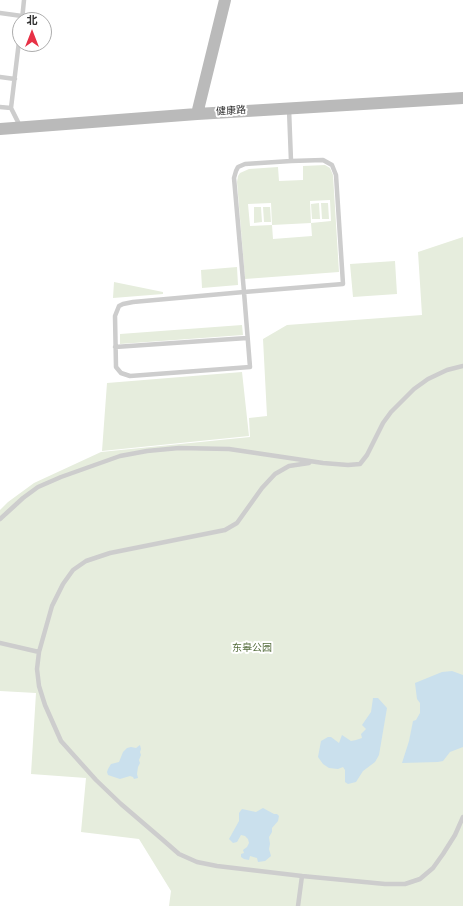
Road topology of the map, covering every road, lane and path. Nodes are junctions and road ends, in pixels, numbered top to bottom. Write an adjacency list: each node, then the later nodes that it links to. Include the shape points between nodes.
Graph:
1 (24, 0): 3 (lane)
2 (225, 0): 13 (main road)
3 (23, 12)
4 (0, 14): 5 (lane)
5 (12, 16)
6 (18, 52): 8 (lane)
7 (0, 77): 8 (lane)
8 (15, 79): 11 (lane)
9 (463, 98): 12 (main road, 健康路)
10 (0, 108): 11 (lane)
11 (11, 108): 14 (lane)
12 (288, 108): 13 (main road, 健康路); 16 (lane)
13 (197, 114): 14 (main road, 健康路)
14 (21, 127): 15 (main road, 健康路)
15 (0, 129)
16 (291, 161): 17 (lane, via 245,164 236,171 234,178); 17 (lane, via 323,160 335,170 343,284)
17 (244, 292): 18 (lane); 19 (lane, via 123,304 116,312)
18 (248, 338): 19 (lane); 19 (lane, via 250,367 130,376 121,373 116,367)
19 (115, 347)
20 (463, 366): 21 (lane, via 434,376 414,389 391,412 360,464)
21 (315, 462): 22 (lane, via 229,449 178,448 147,451 120,456 38,487); 24 (lane, via 289,466 275,474 237,522 225,530 110,553 86,561 73,570 63,584 52,606)
22 (0, 519)
23 (0, 643): 24 (lane)
24 (39, 652): 26 (lane, via 36,669 39,686 44,705 61,741 96,780 163,840 188,859 202,864)
25 (463, 817): 26 (lane, via 455,835 436,864 413,883 385,884)
26 (302, 876): 27 (lane)
27 (298, 906)

